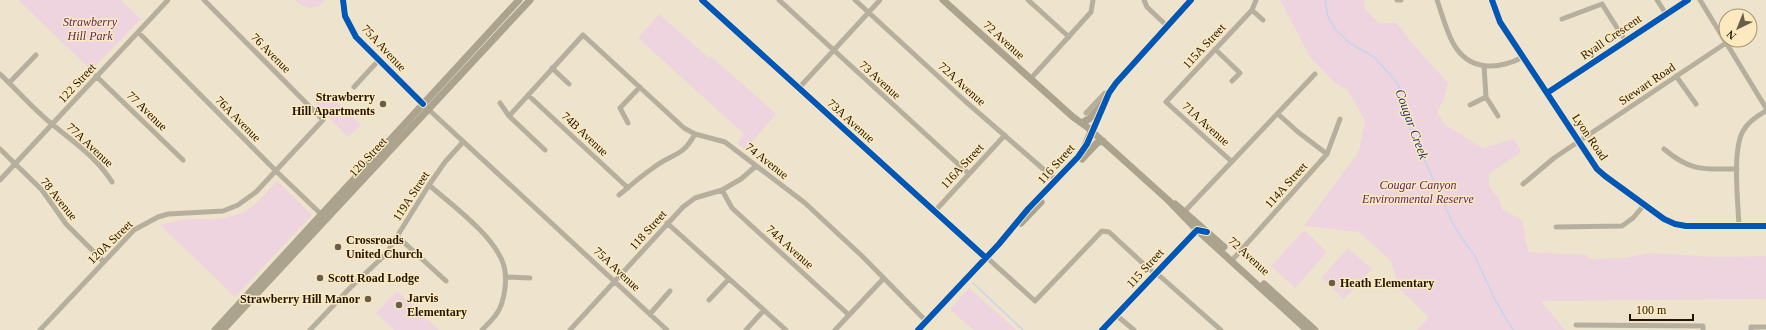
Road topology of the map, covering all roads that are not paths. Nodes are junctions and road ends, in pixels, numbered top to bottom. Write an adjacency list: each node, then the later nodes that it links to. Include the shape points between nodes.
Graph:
1 (168, 0): 33 (street, 122 Street)
2 (204, 0): 74 (street, 76 Avenue)
3 (343, 0): 43 (main road, 75A Avenue, via 350,28)
4 (530, 0): 31 (main road, 120 Street)
5 (702, 0): 56 (street, 73A Avenue)
6 (778, 0): 39 (street, 73 Avenue)
7 (855, 0): 25 (street, 72A Avenue)
8 (880, 0): 25 (street)
9 (943, 0): 77 (main road, 72 Avenue, via 1073,117)
10 (949, 0): 48 (main road, 72 Avenue)
11 (1028, 0): 34 (street)
12 (1093, 0): 34 (street, via 1090,12)
13 (1144, 0): 30 (street, via 1147,7)
14 (1190, 0): 30 (street, 116 Street)
15 (1397, 0): 16 (street)
16 (1401, 0)
17 (1437, 0): 44 (street, via 1453,43 1467,59)
18 (1492, 0): 42 (main road, Lyon Road, via 1500,22)
19 (1657, 0): 26 (street)
20 (1688, 0): 26 (street, Ryall Crescent)
21 (1700, 0): 32 (street)
22 (518, 1): 29 (main road, 120 Street); 31 (main road, via 519,8)
23 (1256, 2): 24 (street, 115A Street)
24 (1252, 10): 28 (street); 38 (street, 115A Street)
25 (869, 12): 39 (street); 79 (street, 72A Avenue)
26 (1666, 14): 35 (street, Ryall Crescent)
27 (1562, 19): 35 (street, via 1602,4)
28 (1263, 20)
29 (496, 25): 41 (main road, via 496,30); 64 (main road, 120 Street)
30 (1167, 26): 57 (street, 116 Street)
31 (503, 29): 41 (main road, 120 Street)
32 (1718, 30)
33 (138, 32): 49 (street, 122 Street); 93 (street, 76A Avenue)
34 (1069, 37): 48 (street)
35 (1626, 42): 58 (street, Ryall Crescent)
36 (1718, 48): 50 (street, Stewart Road)
37 (1729, 48): 68 (street)
38 (1215, 49): 51 (street, via 1240,73); 62 (street, 115A Street)
39 (834, 50): 56 (street); 94 (street, 73 Avenue)
40 (36, 55): 52 (street)
41 (479, 55): 67 (main road, 120 Street)
42 (1523, 57): 44 (street, via 1505,65); 58 (main road, Lyon Road)
43 (378, 61): 54 (street); 64 (main road, 75A Avenue)
44 (1484, 66): 60 (street)
45 (552, 68): 53 (street); 55 (street, 74 Avenue, via 583,35); 59 (street)
46 (0, 74): 52 (street, 77A Avenue)
47 (1315, 74): 70 (street)
48 (1034, 75): 77 (main road, 72 Avenue)
49 (96, 76): 76 (street, 122 Street); 87 (street, 77 Avenue)
50 (1676, 76): 65 (street); 82 (street, Stewart Road)
51 (1232, 81)
52 (9, 83): 76 (street, 77A Avenue)
53 (569, 84)
54 (354, 87)
55 (640, 87): 75 (street, via 620,108); 78 (street, 74 Avenue, via 684,128)
56 (798, 89): 105 (street, 73A Avenue)
57 (1109, 93): 61 (street, 116 Street); 69 (street, 116 Street, via 1105,93)
58 (1547, 93): 82 (main road, Lyon Road)
59 (528, 95): 71 (street); 100 (street, 74B Avenue)
60 (1486, 97): 66 (street); 72 (street)
61 (1105, 101): 77 (street, 116 Street); 77 (main road, via 1088,119)
62 (1166, 102): 88 (street, 71A Avenue)
63 (500, 103): 71 (street)
64 (422, 104): 67 (street, 75A Avenue); 107 (main road, 120 Street)
65 (1696, 104)
66 (1470, 105)
67 (428, 109): 81 (street, 75A Avenue); 107 (main road, 120 Street)
68 (1766, 110): 91 (street, via 1753,119 1742,132)
69 (1086, 113)
70 (1278, 114): 86 (street); 88 (street)
71 (508, 116): 85 (street)
72 (1498, 116)
73 (1340, 119): 86 (street, 114A Street)
74 (323, 120): 93 (street, 120A Street)
75 (628, 123)
76 (52, 124): 89 (street, 122 Street); 97 (street, 77A Avenue, via 74,141 107,173)
77 (1088, 126): 80 (main road, 72 Avenue); 92 (main road, 116 Street, via 1083,151)
78 (695, 134): 90 (street, 74 Avenue, via 725,142); 100 (street, via 682,152 654,166)
79 (1005, 135): 94 (street, 116A Street); 96 (street, 72A Avenue)
80 (1103, 141): 92 (main road, via 1097,143 1077,164); 103 (main road, 72 Avenue)
81 (463, 142): 99 (street, 119A Street); 124 (street, 75A Avenue)
82 (1580, 142): 98 (street, Stewart Road, via 1554,158); 104 (main road, Lyon Road, via 1597,169)
83 (0, 149): 89 (street, 78 Avenue)
84 (1664, 149): 91 (street, via 1693,167)
85 (545, 150)
86 (1327, 154): 116 (street, 114A Street)
87 (182, 160)
88 (1231, 161): 106 (street)
89 (15, 164): 95 (street, 122 Street); 117 (street, 78 Avenue, via 44,193 66,224)
90 (756, 166): 101 (street, 118 Street); 121 (street, 74 Avenue, via 805,204)
91 (1737, 169): 109 (street)
92 (1067, 170): 96 (main road, 116 Street)
93 (276, 171): 107 (street, 76A Avenue); 117 (street, 120A Street, via 256,192 238,205 223,211 168,214 142,225 125,238)
94 (969, 174): 105 (street, 116A Street)
95 (0, 180)
96 (1057, 181): 115 (main road, 116 Street, via 1031,214)
97 (112, 182)
98 (1523, 184)
99 (429, 185): 114 (street, 119A Street); 119 (street, via 496,248 504,264)
100 (628, 188): 102 (street)
101 (722, 190): 108 (street, 118 Street, via 696,198); 130 (street, 74A Avenue, via 732,208)
102 (619, 195)
103 (1168, 200): 106 (main road, 72 Avenue); 112 (main road, 72 Avenue)
104 (1644, 205): 109 (main road, Lyon Road, via 1675,224); 111 (street, via 1622,226)
105 (935, 211): 115 (street, 73A Avenue)
106 (1185, 211): 113 (main road, 72 Avenue)
107 (324, 216): 127 (main road, 120 Street); 136 (main road, 120 Street)
108 (668, 223): 122 (street); 124 (street, 118 Street)
109 (1739, 226): 110 (main road, Lyon Road)
110 (1766, 226)
111 (1556, 227)
112 (1197, 230): 113 (street); 118 (street, 115 Street); 150 (main road, 72 Avenue)
113 (1207, 232): 116 (main road, 72 Avenue)
114 (397, 236): 123 (street); 139 (street, 119A Street, via 386,254)
115 (986, 258): 118 (street, 73A Avenue, via 1035,301 1102,231 1109,232); 132 (main road, 116 Street)
116 (1234, 258): 151 (main road, 72 Avenue)
117 (104, 261): 137 (street, 120A Street)
118 (1156, 273): 131 (street, 115 Street); 149 (street)
119 (506, 277): 120 (street); 140 (street, via 504,294 496,316)
120 (530, 278)
121 (884, 278): 130 (street); 132 (street, 74 Avenue)
122 (729, 279): 126 (street); 128 (street)
123 (446, 281)
124 (615, 282): 129 (street, 75A Avenue); 141 (street, 118 Street)
125 (670, 291): 129 (street)
126 (709, 300)
127 (237, 306): 136 (main road); 138 (main road, 120 Street)
128 (764, 310): 143 (street); 144 (street)
129 (650, 314): 142 (street, 75A Avenue)
130 (849, 315): 145 (street)
131 (1116, 315): 147 (street, 115 Street); 148 (street)
132 (926, 321): 146 (main road, 116 Street)
133 (1576, 325): 134 (street)
134 (1604, 327): 152 (street, via 1703,326)
135 (1766, 327): 153 (street, via 1751,327)
136 (225, 328)
137 (40, 330)
138 (215, 330)
139 (310, 330)
140 (482, 330)
141 (570, 330)
142 (666, 330)
143 (746, 330)
144 (786, 330)
145 (835, 330)
146 (918, 330)
147 (1102, 330)
148 (1134, 330)
149 (1221, 330)
150 (1307, 330)
151 (1315, 330)
152 (1703, 330)
153 (1751, 330)

